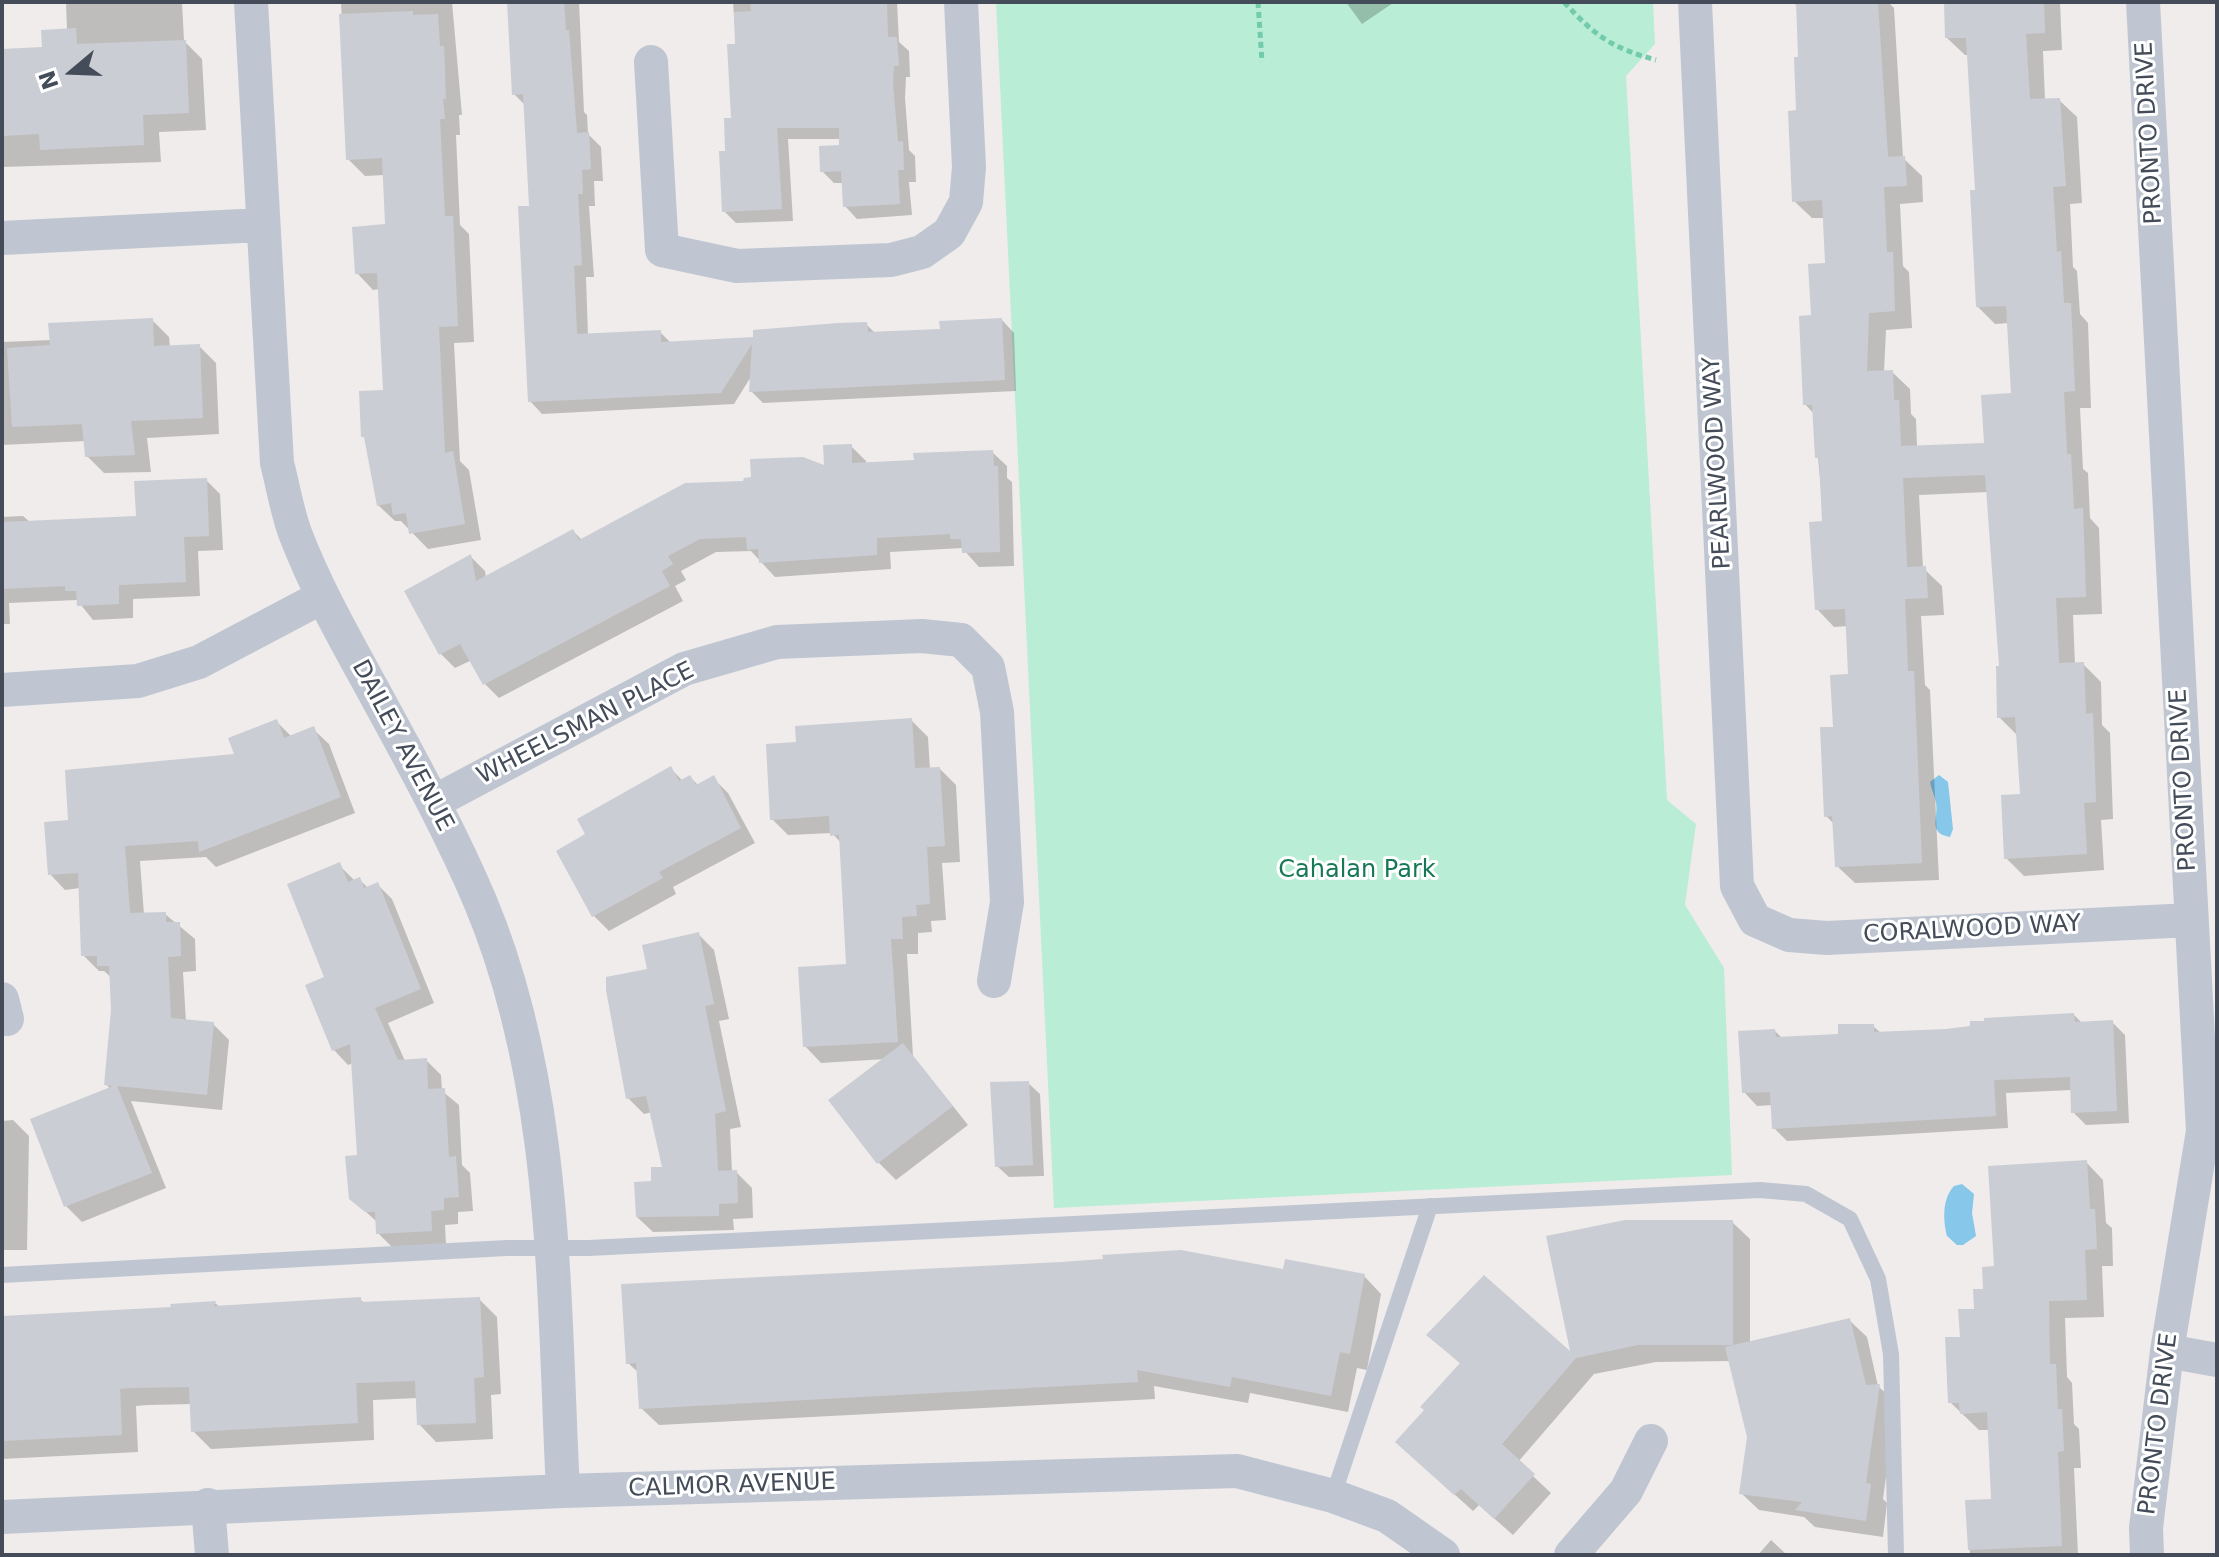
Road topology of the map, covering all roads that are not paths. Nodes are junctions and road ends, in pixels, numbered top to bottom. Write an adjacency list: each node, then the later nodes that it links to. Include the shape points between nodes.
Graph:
1 (251, 2): 6 (street, DAILEY AVENUE)
2 (961, 2): 5 (street, via 966,202 949,233 922,252 891,260 737,266 662,250)
3 (1695, 2): 11 (street, PEARLWOOD WAY, via 1737,886)
4 (2143, 2): 12 (street, PRONTO DRIVE)
5 (651, 62)
6 (262, 225): 7 (street); 8 (street, DAILEY AVENUE, via 277,463 294,531)
7 (2, 238)
8 (322, 597): 9 (street, via 199,662 138,681); 10 (street, DAILEY AVENUE)
9 (2, 690)
10 (434, 802): 13 (street, WHEELSMAN PLACE, via 684,669 777,642 922,636 961,640 988,667 997,712 1007,902); 15 (street, DAILEY AVENUE, via 481,904 517,1011 541,1130)
11 (1755, 920): 12 (street, CORALWOOD WAY, via 1789,935 1827,938)
12 (2191, 920): 17 (street, PRONTO DRIVE, via 2203,1131)
13 (994, 981)
14 (1430, 1206): 15 (lane); 21 (lane); 27 (lane, via 1760,1190 1806,1194 1850,1219 1878,1279 1891,1354)
15 (550, 1250): 16 (lane); 20 (street, DAILEY AVENUE)
16 (2, 1275)
17 (2167, 1351): 18 (street); 28 (street, PRONTO DRIVE)
18 (2217, 1360)
19 (1651, 1441): 26 (street, via 1626,1491)
20 (563, 1491): 21 (street, CALMOR AVENUE, via 1237,1471); 22 (street, CALMOR AVENUE)
21 (1333, 1496): 25 (street, CALMOR AVENUE, via 1387,1516)
22 (208, 1505): 23 (street, CALMOR AVENUE); 24 (street)
23 (2, 1517)
24 (212, 1555)
25 (1443, 1555)
26 (1571, 1555)
27 (1896, 1555)
28 (2147, 1555)

